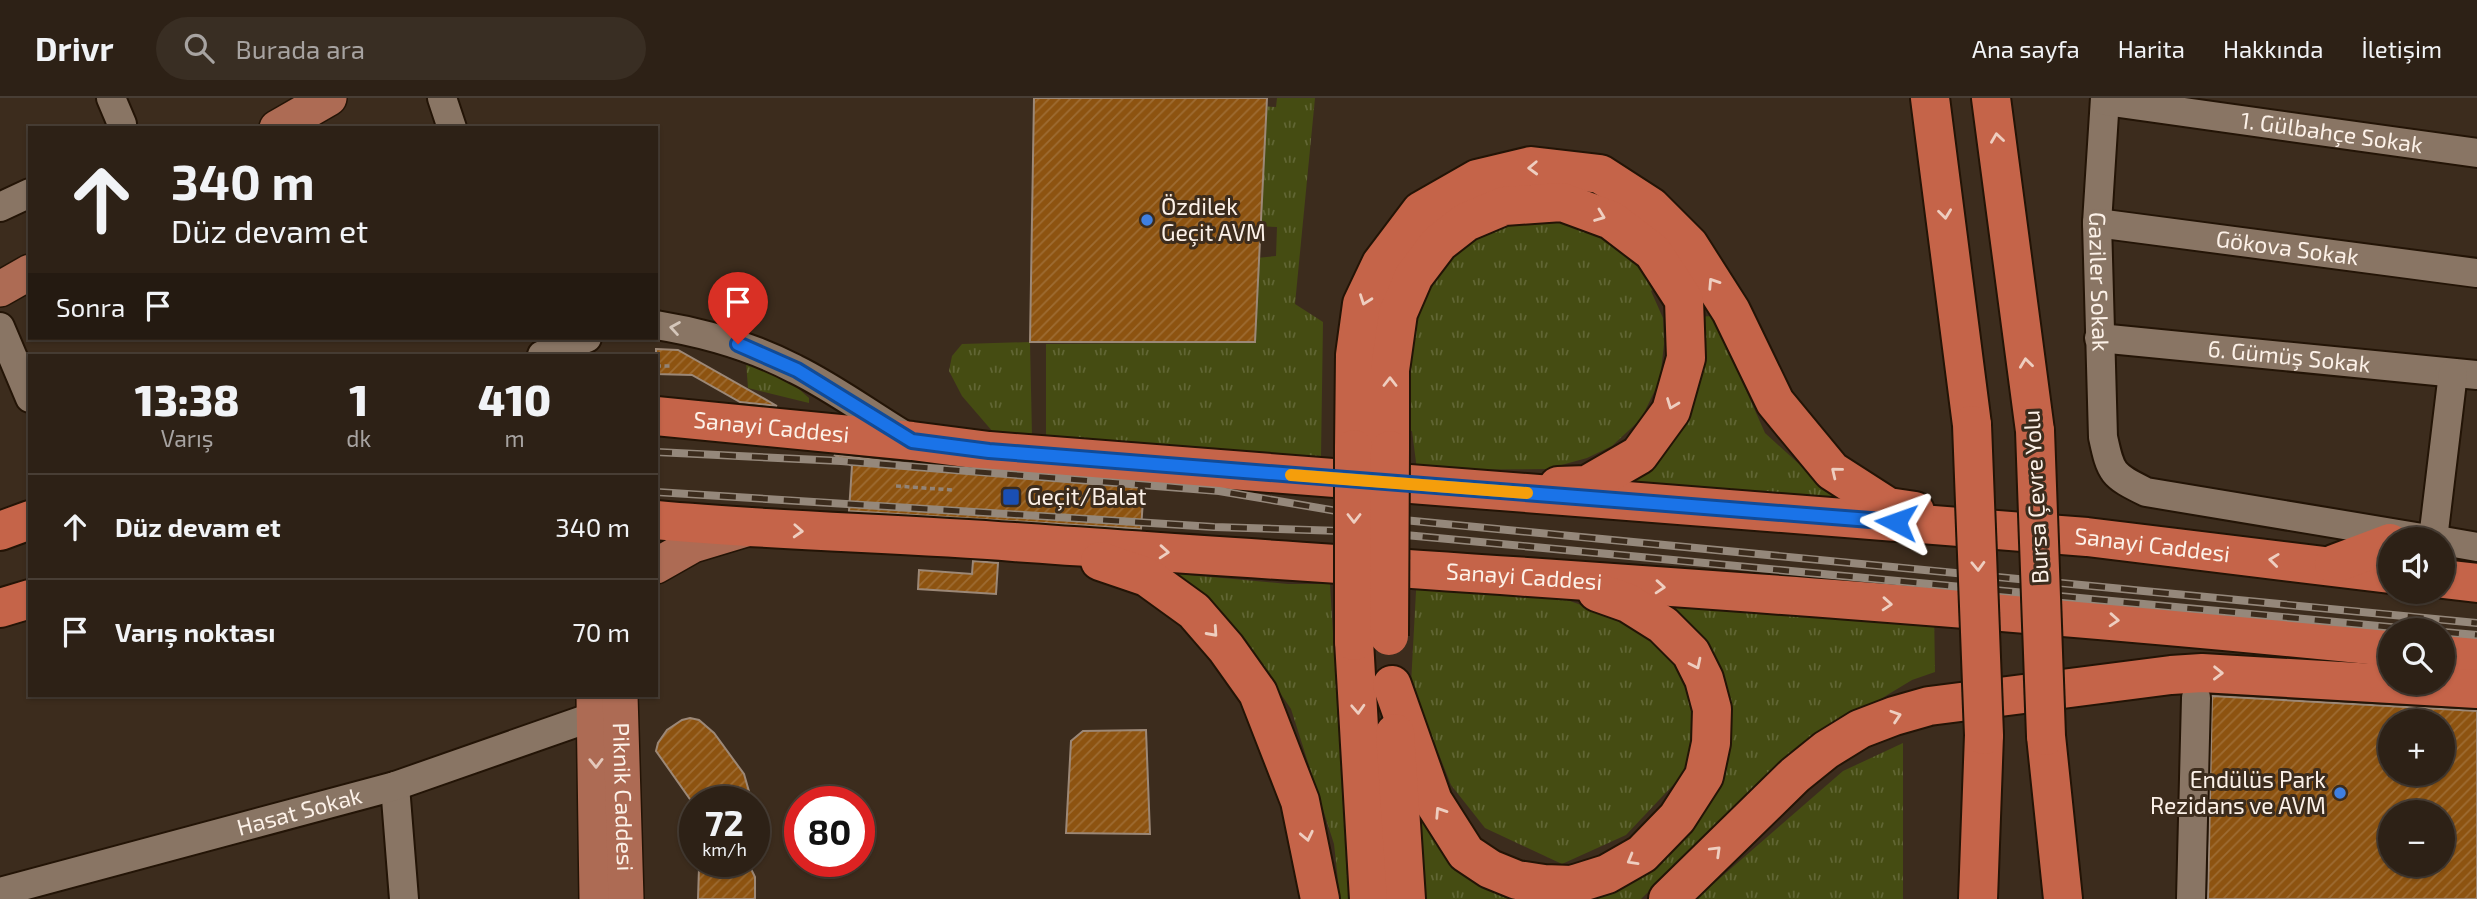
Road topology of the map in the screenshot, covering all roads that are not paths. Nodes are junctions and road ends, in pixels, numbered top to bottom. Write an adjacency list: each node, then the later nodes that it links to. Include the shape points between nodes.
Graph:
1 (111, 98): 7 (street)
2 (328, 98): 8 (main road)
3 (442, 98): 9 (street)
4 (1930, 98): 55 (highway, one-way to 55, bridge, via 1972,425)
5 (1991, 98): 56 (highway, Bursa Çevre Yolu, one-way to 5, bridge, via 2035,431)
6 (2105, 100): 10 (street, 1. Gülbahçe Sokak); 13 (street, Gaziler Sokak)
7 (121, 126)
8 (280, 126)
9 (451, 126)
10 (2477, 153)
11 (28, 194): 12 (street)
12 (0, 207)
13 (2097, 223): 15 (street, Gökova Sokak); 19 (street, Gaziler Sokak)
14 (28, 273): 16 (main road)
15 (2477, 273)
16 (0, 289)
17 (658, 325): 25 (street, one-way to 17, via 797,370 755,350)
18 (0, 327): 23 (street)
19 (2099, 338): 22 (street, 6. Gümüş Sokak); 33 (street, Gaziler Sokak, via 2103,437 2109,466 2122,480 2146,492)
20 (582, 340): 21 (street)
21 (545, 354)
22 (2465, 374): 30 (street)
23 (28, 393)
24 (658, 416): 25 (highway, Sanayi Caddesi)
25 (912, 441): 27 (highway, Sanayi Caddesi)
26 (1372, 450): 27 (highway, one-way to 27, via 1398,313 1414,276 1440,243 1465,222 1504,206 1562,202 1611,220 1653,253 1684,300 1686,358 1671,411 1639,454 1587,485); 34 (highway, one-way to 26, via 1888,507 1832,471 1775,402 1731,311 1689,245 1651,206 1600,174 1545,167 1477,179 1421,211 1381,264 1362,304 1355,355); 47 (highway, bridge)
27 (1486, 490): 34 (highway, Sanayi Caddesi)
28 (658, 520): 31 (highway, Sanayi Caddesi)
29 (28, 521): 32 (highway)
30 (2421, 527)
31 (750, 528): 35 (highway, Sanayi Caddesi, one-way to 35); 39 (main road, via 693,545)
32 (0, 531)
33 (2378, 533)
34 (2087, 537): 40 (highway, Sanayi Caddesi, one-way to 34)
35 (998, 541): 42 (highway, Sanayi Caddesi, one-way to 42); 62 (highway, one-way to 62, via 1092,558 1147,577 1194,611 1258,693 1300,802)
36 (2455, 544): 37 (street)
37 (2477, 547)
38 (2378, 552): 40 (highway)
39 (658, 565)
40 (2328, 567): 41 (highway, Sanayi Caddesi)
41 (2378, 573)
42 (1558, 579): 48 (highway, Sanayi Caddesi, one-way to 48, via 2156,624); 51 (highway, one-way to 51, via 1628,603 1663,625 1691,653 1704,679 1712,709 1704,776 1676,818 1642,854 1608,874 1572,886 1517,880 1466,853 1433,802)
43 (2455, 580): 44 (highway)
44 (2477, 583)
45 (28, 600): 46 (highway)
46 (0, 608)
47 (1372, 639): 51 (highway); 63 (highway, one-way to 63)
48 (2378, 646)
49 (2455, 653): 50 (highway)
50 (2477, 656)
51 (1392, 685): 64 (highway)
52 (2477, 689): 65 (highway, one-way to 52, via 1826,750 1860,729 1929,706 2202,673)
53 (2196, 698): 70 (street)
54 (603, 702): 57 (street, Hasat Sokak); 60 (main road, Piknik Caddesi, one-way to 60); 61 (main road, Piknik Caddesi)
55 (1984, 735): 66 (highway); 67 (highway)
56 (2046, 736): 68 (highway, Bursa Çevre Yolu); 69 (highway)
57 (395, 786): 58 (street, Hasat Sokak); 59 (street)
58 (0, 892)
59 (404, 899)
60 (597, 899)
61 (626, 899)
62 (1320, 899)
63 (1370, 899)
64 (1406, 899)
65 (1668, 899)
66 (1978, 899)
67 (1988, 899)
68 (2046, 899)
69 (2063, 899)
70 (2191, 899)

